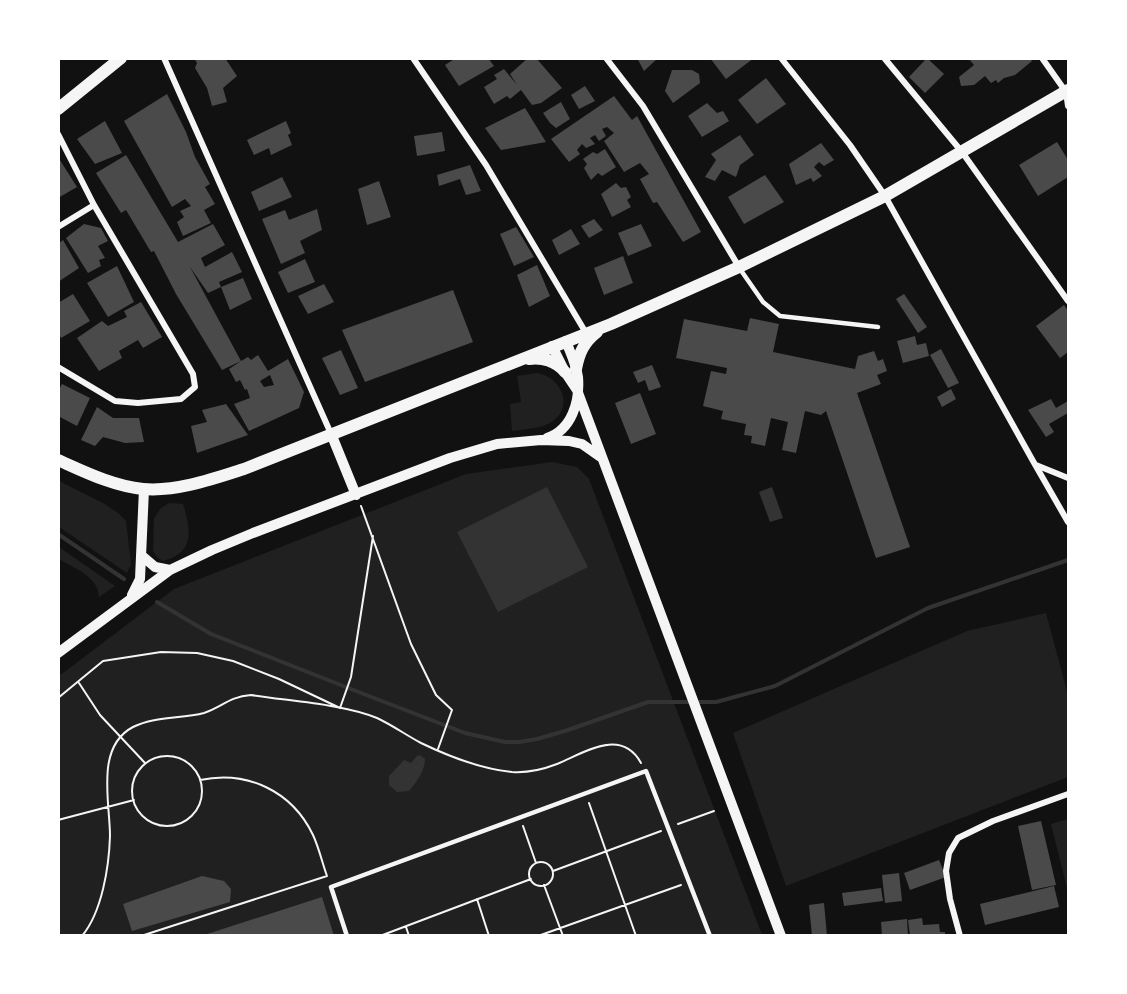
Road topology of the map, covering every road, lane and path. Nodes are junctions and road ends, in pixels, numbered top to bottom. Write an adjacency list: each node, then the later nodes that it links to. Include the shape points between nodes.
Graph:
1 (121, 58): 10 (main road)
2 (164, 58): 27 (street)
3 (413, 58): 20 (street, via 486,165)
4 (606, 58): 16 (street, via 644,106)
5 (781, 58): 13 (street)
6 (885, 58): 12 (street)
7 (1042, 58): 8 (street)
8 (1067, 91): 9 (street); 12 (main road)
9 (1068, 106)
10 (58, 110)
11 (58, 134): 14 (street)
12 (962, 152): 13 (main road); 17 (street)
13 (885, 196): 16 (main road); 31 (street)
14 (94, 205): 15 (street); 24 (street, via 194,374 195,387 181,399 114,401)
15 (58, 227)
16 (739, 267): 18 (main road); 19 (lane, via 763,302 780,316)
17 (1068, 301)
18 (611, 324): 20 (main road); 25 (main road, via 585,343)
19 (878, 327)
20 (586, 333): 21 (main road)
21 (566, 341): 22 (main road); 25 (street)
22 (552, 346): 23 (main road); 25 (street)
23 (510, 363): 25 (main road, via 537,358); 27 (main road)
24 (58, 367)
25 (570, 370): 26 (street)
26 (577, 390): 28 (street, via 572,417 554,436); 30 (street)
27 (332, 436): 33 (main road, via 216,478); 34 (street)
28 (541, 440): 30 (street, via 582,444); 34 (street, via 497,444)
29 (58, 460): 33 (main road, via 114,483)
30 (604, 460): 77 (street)
31 (1035, 465): 32 (street); 35 (street)
32 (1068, 478)
33 (144, 489): 37 (street)
34 (356, 495): 36 (path); 38 (street)
35 (1068, 522)
36 (373, 536): 43 (path, via 351,677); 45 (path, via 411,644 436,695 452,710)
37 (141, 555): 38 (street, via 155,567); 39 (street, via 140,579)
38 (170, 570): 39 (street)
39 (129, 599): 40 (street)
40 (58, 653)
41 (79, 683): 42 (path); 43 (path, via 103,661 161,652 197,652 279,679); 44 (path)
42 (58, 698)
43 (340, 708): 44 (path, via 236,696 205,713 150,721); 45 (path, via 376,718)
44 (120, 736): 46 (path); 52 (path, via 109,765)
45 (437, 750): 47 (path, via 512,772 554,765 594,747 615,743 638,757)
46 (145, 763): 48 (path, via 167,756 178,758 195,770); 51 (path, via 133,783)
47 (646, 771): 49 (lane); 56 (lane)
48 (200, 780): 51 (path, via 200,802 187,819 177,824 153,823 143,816); 68 (path, via 218,776 244,779 285,799 314,836 327,876)
49 (585, 793): 54 (lane); 57 (path)
50 (1068, 794): 78 (street, via 958,838 949,853 946,871)
51 (134, 800): 52 (path)
52 (107, 807): 55 (path); 67 (path, via 107,875 90,926)
53 (714, 811): 56 (path)
54 (520, 817): 58 (path); 69 (lane, via 330,887)
55 (58, 820)
56 (668, 828): 57 (path); 61 (lane)
57 (606, 851): 59 (path); 64 (path)
58 (536, 863): 59 (path, via 548,864); 60 (path, via 531,868)
59 (553, 871): 62 (path, via 551,881)
60 (531, 879): 62 (path); 63 (path)
61 (689, 882): 64 (path); 76 (lane)
62 (544, 885): 66 (path)
63 (477, 899): 65 (path); 72 (path)
64 (625, 904): 66 (path); 75 (path)
65 (406, 926): 70 (path); 71 (path)
66 (560, 928): 73 (path); 74 (path)
67 (82, 936)
68 (141, 936)
69 (347, 936)
70 (380, 936)
71 (409, 936)
72 (489, 936)
73 (538, 936)
74 (563, 936)
75 (636, 936)
76 (710, 936)
77 (781, 936)
78 (960, 936)

